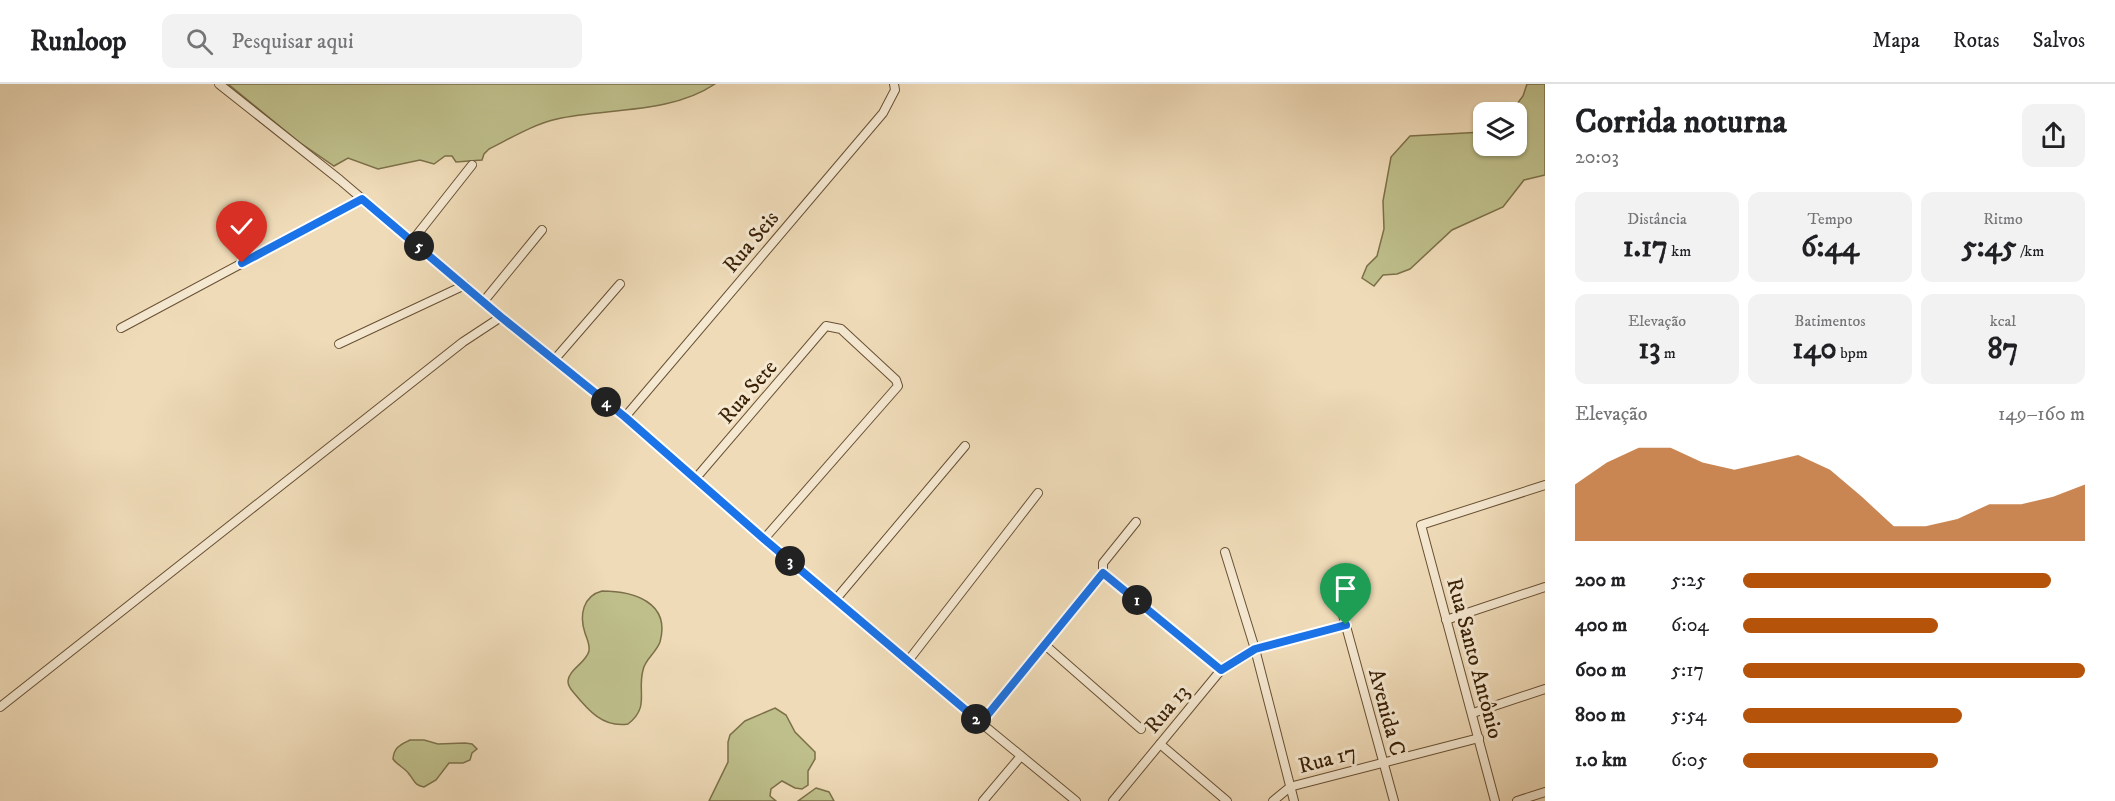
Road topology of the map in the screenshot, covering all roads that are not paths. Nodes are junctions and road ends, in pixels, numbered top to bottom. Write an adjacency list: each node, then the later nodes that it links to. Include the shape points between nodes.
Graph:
1 (219, 84): 4 (street)
2 (894, 84): 14 (street, Rua Seis, via 895,90 883,113)
3 (472, 165): 6 (street)
4 (362, 199): 6 (street); 11 (street)
5 (542, 230): 9 (street)
6 (412, 241): 8 (street)
7 (620, 284): 13 (street)
8 (465, 285): 9 (street); 12 (street)
9 (484, 301): 10 (street)
10 (501, 317): 13 (street); 33 (street, via 463,342)
11 (121, 328)
12 (339, 344)
13 (555, 359): 14 (street)
14 (625, 417): 16 (street)
15 (965, 446): 25 (street)
16 (696, 478): 20 (street); 20 (street, Rua Sete, via 826,326 841,329 898,386)
17 (1545, 485): 26 (street, Rua Santo Antônio, via 1421,525)
18 (1038, 494): 30 (street)
19 (1136, 522): 22 (street, via 1103,563)
20 (764, 539): 25 (street)
21 (1225, 552): 29 (street)
22 (1103, 573): 28 (street); 31 (street)
23 (1545, 587): 26 (street)
24 (1338, 597): 27 (street, Avenida C)
25 (836, 599): 30 (street)
26 (1446, 620): 34 (street, Rua Santo Antônio)
27 (1346, 625): 29 (street, Rua 13); 40 (street, Avenida C)
28 (1045, 645): 35 (street); 36 (street)
29 (1255, 649): 31 (street, Rua 13); 41 (street)
30 (908, 661): 35 (street)
31 (1221, 670): 38 (street, Rua 13)
32 (1545, 689): 34 (street)
33 (0, 707)
34 (1473, 713): 37 (street, Rua Santo Antônio)
35 (981, 723): 39 (street)
36 (1141, 729)
37 (1479, 738): 40 (street, Rua 17); 52 (street, Rua Santo Antônio)
38 (1160, 744): 47 (street, Rua 13); 48 (street)
39 (1021, 756): 43 (street); 44 (street)
40 (1383, 762): 41 (street, Rua 17); 51 (street, Avenida C)
41 (1290, 787): 49 (street); 50 (street)
42 (1545, 792): 53 (street)
43 (1066, 793): 45 (street); 46 (street)
44 (983, 801)
45 (1059, 801)
46 (1076, 801)
47 (1113, 801)
48 (1227, 801)
49 (1273, 801)
50 (1294, 801)
51 (1394, 801)
52 (1495, 801)
53 (1517, 801)

